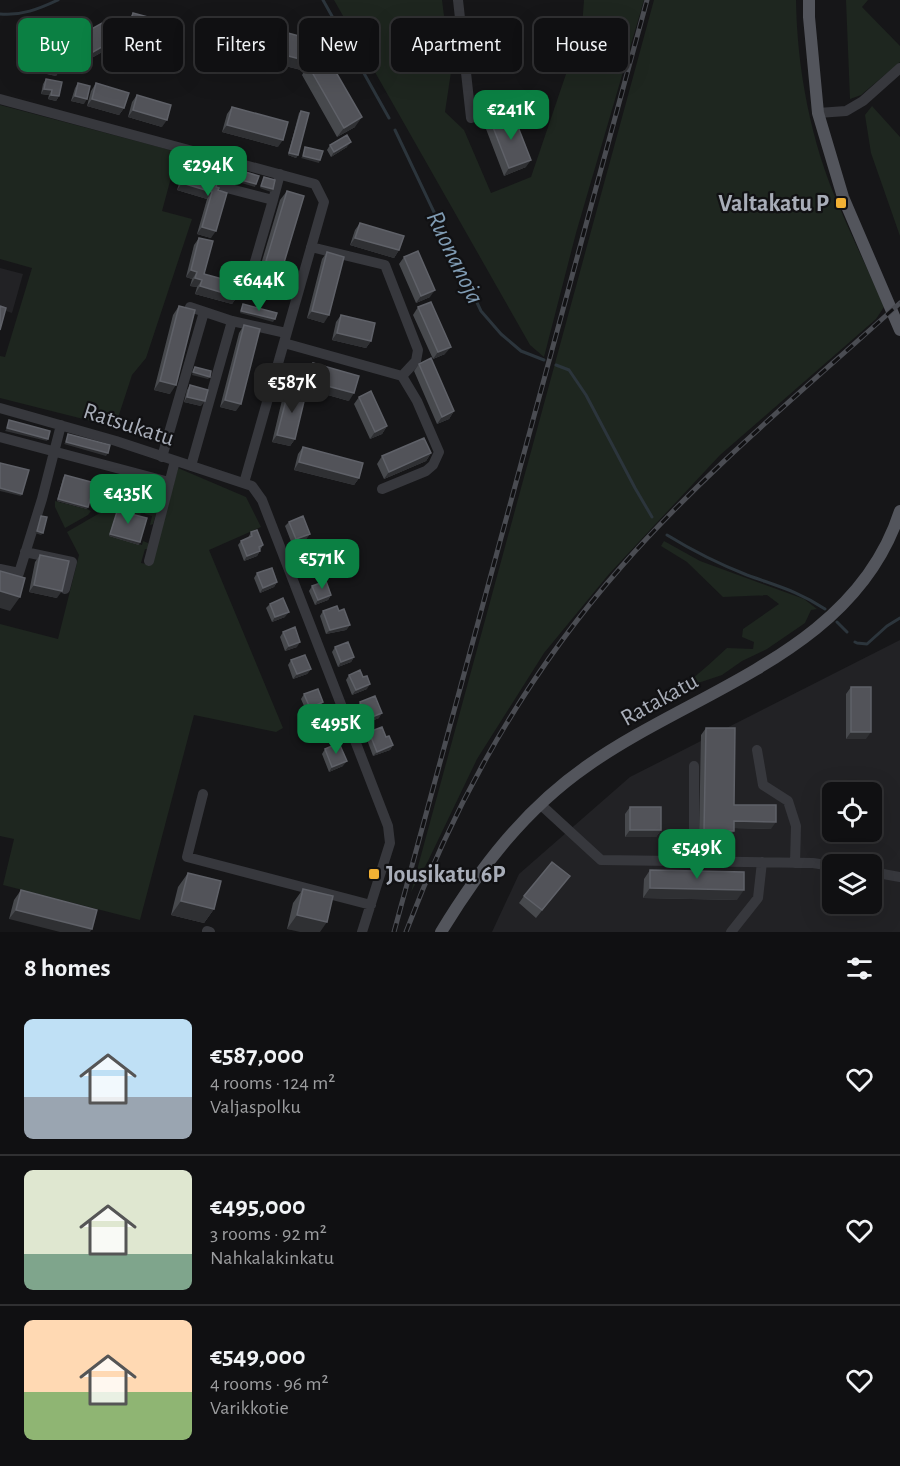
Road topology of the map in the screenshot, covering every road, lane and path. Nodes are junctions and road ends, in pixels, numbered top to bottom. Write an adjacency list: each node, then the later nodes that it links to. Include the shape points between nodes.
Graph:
1 (458, 0): 6 (street)
2 (809, 0): 5 (main road)
3 (900, 68): 5 (street, via 846,111)
4 (0, 99): 7 (street)
5 (818, 113): 15 (main road, via 843,197)
6 (471, 118)
7 (225, 160): 8 (street); 9 (street, via 219,186)
8 (280, 174): 9 (street); 10 (street, via 315,184 324,202)
9 (273, 200): 11 (street)
10 (311, 247): 16 (street); 17 (street, via 385,265 418,350 416,361)
11 (252, 272)
12 (190, 307): 13 (street)
13 (204, 312): 14 (street); 22 (street)
14 (232, 321): 16 (street); 24 (street)
15 (900, 330)
16 (285, 338): 17 (street); 26 (street)
17 (402, 376): 27 (street, via 439,452 434,465 426,471)
18 (0, 409): 19 (street, Ratsukatu)
19 (61, 425): 21 (street); 22 (street, Ratsukatu)
20 (0, 438): 21 (street)
21 (55, 452): 25 (street); 30 (street)
22 (162, 458): 23 (street, Ratsukatu)
23 (175, 461): 24 (street, Ratsukatu); 25 (street)
24 (191, 466): 26 (street, Ratsukatu)
25 (169, 482): 31 (street)
26 (244, 483): 44 (street, via 252,486 262,500 388,826 390,843)
27 (382, 489)
28 (900, 511): 29 (main road, Ratakatu)
29 (898, 525): 37 (main road, Ratakatu, via 860,586 813,633 612,749)
30 (25, 552): 32 (street, via 19,573); 33 (street, via 72,562)
31 (149, 561)
32 (0, 569)
33 (65, 589)
34 (757, 750): 40 (street, via 763,784 788,801 794,818)
35 (694, 766): 38 (street)
36 (203, 794): 44 (street, via 186,857)
37 (540, 804): 38 (street, via 601,860); 46 (main road, Ratakatu, via 496,852)
38 (694, 862): 39 (street)
39 (762, 862): 40 (street); 47 (street, via 758,898)
40 (795, 863): 41 (street)
41 (822, 865)
42 (882, 874): 43 (street)
43 (900, 877)
44 (371, 905): 45 (street)
45 (362, 932)
46 (441, 932)
47 (731, 932)

